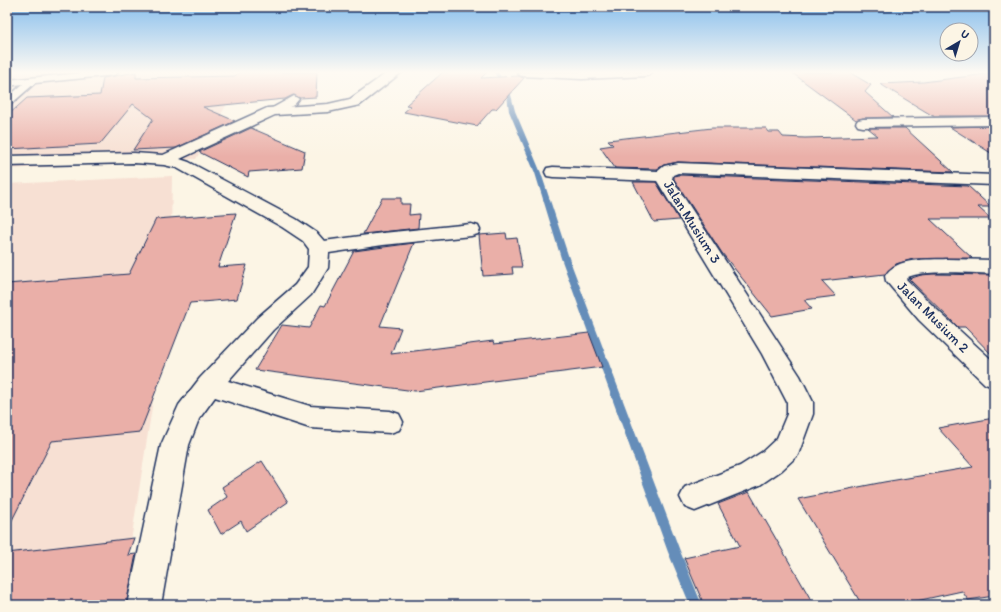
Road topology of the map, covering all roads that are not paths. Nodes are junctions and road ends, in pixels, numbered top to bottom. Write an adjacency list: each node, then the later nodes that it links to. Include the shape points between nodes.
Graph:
1 (293, 101): 3 (lane)
2 (357, 101): 3 (street, via 328,108)
3 (272, 110): 6 (street)
4 (994, 121): 5 (street)
5 (863, 123)
6 (165, 160): 7 (street, via 134,158); 12 (street, via 183,165 289,223 310,237)
7 (7, 161)
8 (553, 172): 9 (street)
9 (664, 176): 10 (street, Jalan Musium 3, via 670,169 678,168); 17 (street, Jalan Musium 3, via 791,383 800,402 800,414 788,446 772,461 750,476)
10 (994, 180)
11 (471, 230): 12 (street)
12 (319, 248): 15 (street, via 318,268 303,290 265,324)
13 (994, 267): 14 (street, Jalan Musium 2, via 912,268 895,276 896,281 922,309)
14 (994, 377)
15 (209, 385): 16 (street, via 310,417); 18 (street, via 188,413 175,445)
16 (390, 422)
17 (695, 497)
18 (144, 605)

